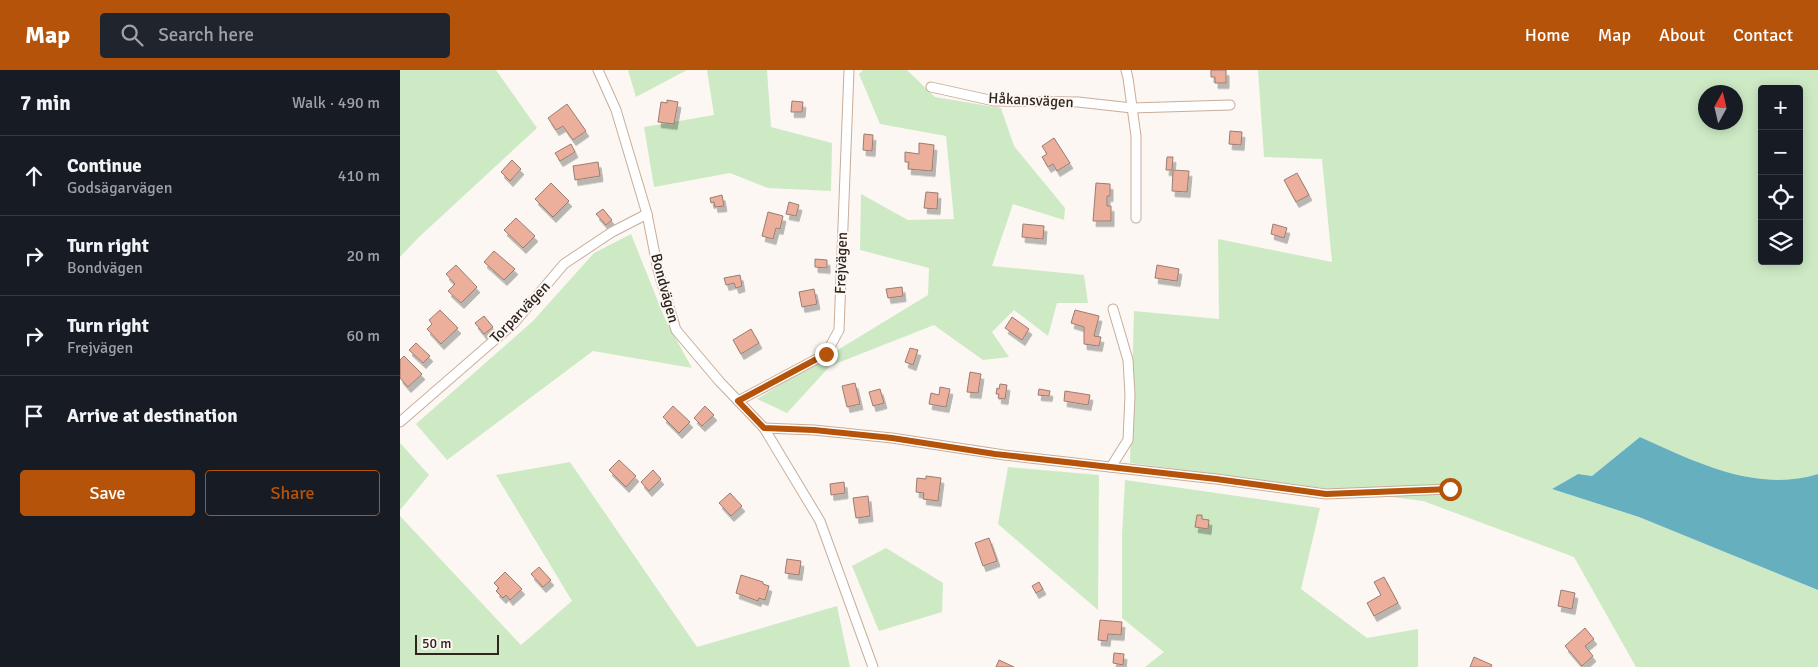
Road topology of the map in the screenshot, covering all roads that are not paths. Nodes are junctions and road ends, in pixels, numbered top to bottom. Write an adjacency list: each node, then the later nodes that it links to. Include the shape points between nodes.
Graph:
1 (598, 70): 7 (street, Bondvägen, via 616,110)
2 (849, 70): 10 (street, Frejvägen, via 839,330 826,354)
3 (1126, 70): 6 (street)
4 (931, 87): 6 (street, Håkansvägen, via 994,101 1078,102)
5 (1230, 105): 6 (street, Håkansvägen)
6 (1132, 108): 8 (street, via 1136,136)
7 (647, 214): 10 (street, Bondvägen, via 658,270 676,330); 11 (street, Torparvägen, via 612,232 564,264 514,323)
8 (1136, 218)
9 (1113, 310): 13 (street, via 1128,360 1130,395 1128,440)
10 (738, 401): 12 (street, Bondvägen)
11 (400, 422)
12 (764, 428): 13 (street, via 892,438); 15 (street, Bondvägen, via 820,521)
13 (1110, 467): 14 (street, via 1326,494)
14 (1450, 489)
15 (873, 667)

